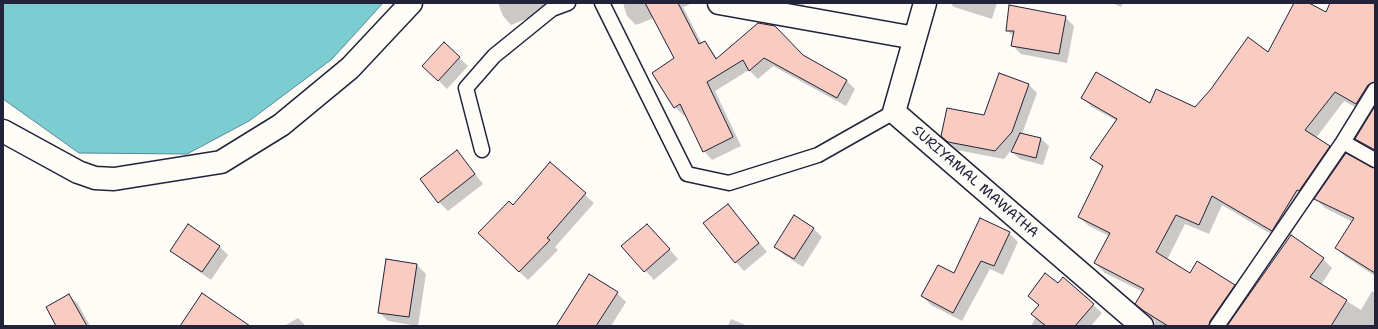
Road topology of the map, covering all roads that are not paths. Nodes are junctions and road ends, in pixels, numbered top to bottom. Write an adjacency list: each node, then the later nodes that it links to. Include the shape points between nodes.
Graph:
1 (411, 3): 9 (street, via 350,68 281,125 221,162 114,179 95,178 78,172)
2 (568, 3): 11 (lane, via 552,9 494,56 466,88)
3 (602, 3): 8 (lane, via 687,174 729,183 818,155)
4 (719, 3): 6 (street)
5 (925, 3): 6 (street)
6 (915, 38): 8 (street)
7 (1375, 90): 10 (lane)
8 (894, 112): 13 (street, SURIYAMAL MAWATHA)
9 (3, 131)
10 (1343, 142): 12 (lane); 14 (lane)
11 (482, 150)
12 (1375, 160)
13 (1141, 326)
14 (1217, 326)

